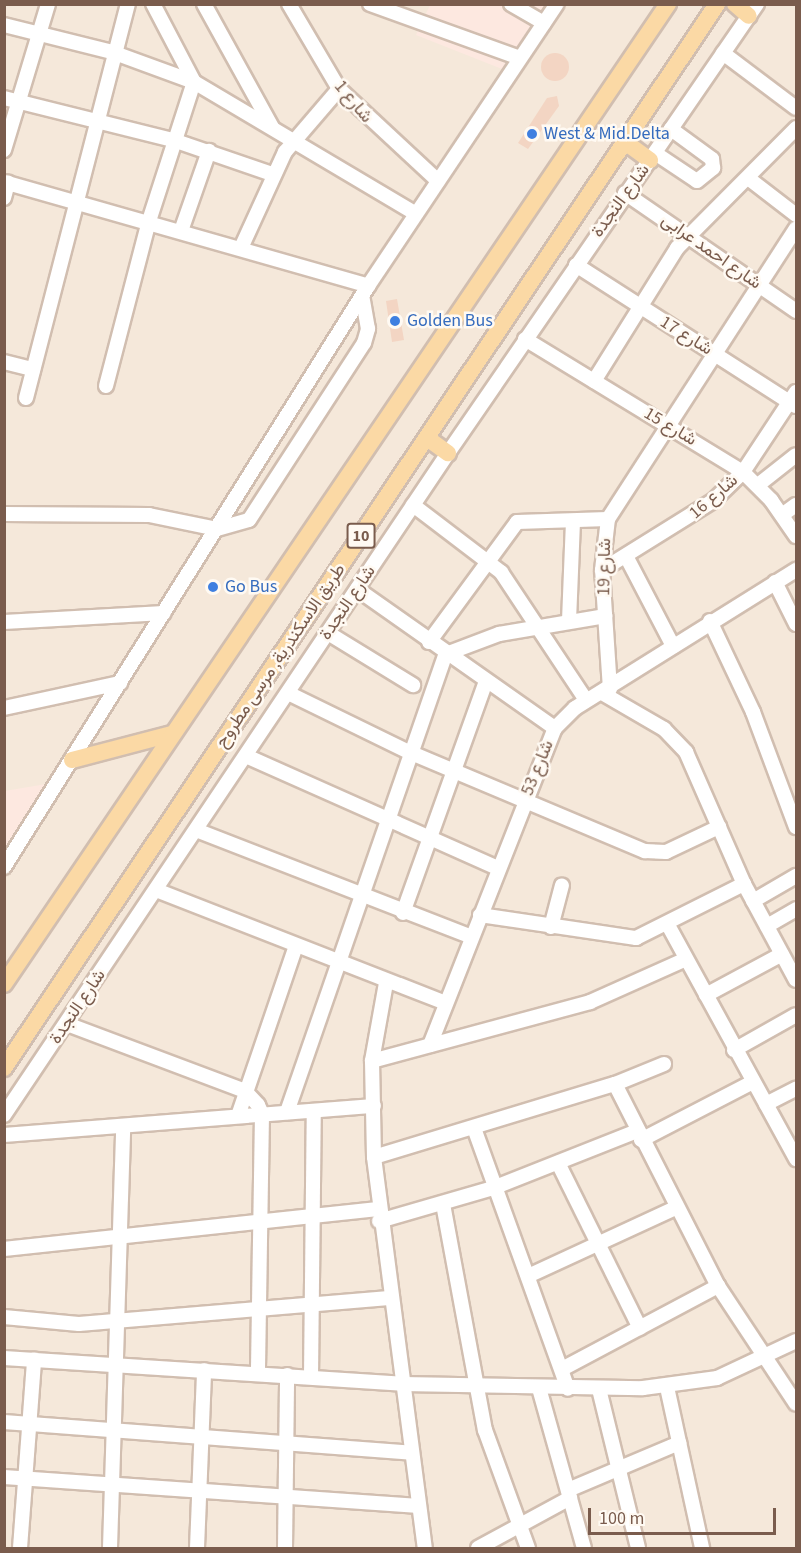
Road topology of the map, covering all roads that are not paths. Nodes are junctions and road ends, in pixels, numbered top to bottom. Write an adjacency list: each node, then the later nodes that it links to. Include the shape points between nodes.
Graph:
1 (48, 4): 15 (street)
2 (128, 4): 16 (street)
3 (153, 4): 19 (street)
4 (204, 4): 25 (street)
5 (290, 4): 20 (street, شارع 1)
6 (370, 4): 18 (street)
7 (511, 4): 13 (street)
8 (557, 4): 13 (street)
9 (668, 4): 100 (main road, 10)
10 (717, 4): 30 (main road, طريق الاسكندرية, مرسى مطروح / 10)
11 (735, 4): 12 (main road)
12 (753, 10): 17 (street, شارع النجدة)
13 (544, 23): 18 (street)
14 (4, 25): 15 (street)
15 (39, 34): 16 (street); 22 (street)
16 (112, 52): 19 (street); 24 (street)
17 (723, 53): 23 (street); 27 (street, شارع النجدة)
18 (520, 58): 36 (street)
19 (194, 82): 25 (street); 29 (street)
20 (339, 89): 28 (street); 36 (street, شارع 1)
21 (4, 98): 22 (street)
22 (19, 102): 24 (street); 31 (street)
23 (796, 108)
24 (95, 121): 29 (street); 40 (street)
25 (272, 127): 28 (street)
26 (796, 128): 35 (street)
27 (671, 129): 33 (street, شارع النجدة); 33 (street, via 712,159 713,168 697,181)
28 (293, 139): 34 (street); 41 (street)
29 (176, 141): 32 (street); 43 (street)
30 (625, 142): 33 (main road); 62 (main road, طريق الاسكندرية, مرسى مطروح / 10)
31 (4, 150)
32 (209, 151): 34 (street); 45 (street)
33 (653, 156): 38 (street, شارع النجدة)
34 (272, 174): 47 (street)
35 (748, 178): 42 (street); 46 (street)
36 (438, 180): 41 (street)
37 (6, 182): 39 (street); 40 (street)
38 (625, 193): 46 (street, شارع احمد عرابى); 48 (street, شارع النجدة)
39 (4, 198)
40 (76, 201): 43 (street); 56 (street)
41 (416, 214): 50 (street)
42 (796, 216)
43 (149, 221): 45 (street); 58 (street)
44 (796, 228): 49 (street, شارع 19)
45 (181, 231): 47 (street)
46 (689, 237): 49 (street, شارع احمد عرابى); 51 (street)
47 (242, 248): 50 (street)
48 (576, 265): 51 (street, شارع 17); 53 (street, شارع النجدة)
49 (759, 285): 52 (street, شارع احمد عرابى); 54 (street, شارع 19)
50 (365, 291): 73 (street); 73 (street, via 368,329 364,343 256,515)
51 (641, 307): 54 (street, شارع 17); 57 (street)
52 (796, 311)
53 (525, 339): 57 (street, شارع 15); 63 (street, شارع النجدة)
54 (715, 354): 60 (street, شارع 17); 61 (street, شارع 19)
55 (4, 362): 56 (street)
56 (33, 369): 59 (street)
57 (594, 381): 61 (street, شارع 15)
58 (106, 386)
59 (26, 398)
60 (794, 400): 65 (street, شارع 16)
61 (668, 426): 65 (street, شارع 15); 71 (street, شارع 19)
62 (427, 438): 63 (main road); 142 (main road, طريق الاسكندرية, مرسى مطروح / 10)
63 (448, 453): 67 (street, شارع النجدة)
64 (796, 455): 66 (street)
65 (742, 472): 66 (street, شارع 15); 75 (street, شارع 16, via 697,514)
66 (758, 485): 70 (street, شارع 15)
67 (413, 505): 76 (street); 80 (street, شارع النجدة)
68 (796, 505): 70 (street)
69 (4, 514): 73 (street, via 149,515)
70 (782, 515): 74 (street, شارع 15)
71 (609, 519): 72 (street); 77 (street, شارع 19)
72 (573, 522): 76 (street, via 517,522); 83 (street)
73 (217, 529): 81 (street)
74 (796, 536)
75 (626, 556): 77 (street, شارع 16); 90 (street)
76 (488, 559): 87 (street); 89 (street)
77 (602, 570): 82 (street, شارع 19)
78 (796, 570): 79 (street, شارع 53)
79 (775, 582): 84 (street, شارع 53); 86 (street)
80 (357, 589): 88 (street, شارع النجدة); 89 (street)
81 (164, 613): 85 (street); 93 (street)
82 (605, 616): 83 (street); 95 (street, شارع 19)
83 (569, 621): 87 (street)
84 (710, 621): 90 (street, شارع 53); 105 (street)
85 (4, 622)
86 (796, 624)
87 (538, 625): 91 (street, via 478,639); 97 (street)
88 (328, 633): 94 (street); 96 (street, شارع النجدة)
89 (429, 642): 91 (street)
90 (672, 646): 95 (street, شارع 53)
91 (446, 654): 92 (street); 101 (street)
92 (486, 681): 99 (street); 104 (street)
93 (120, 683): 98 (street); 103 (street)
94 (413, 685)
95 (606, 691): 97 (street, شارع 53); 108 (street, via 677,741)
96 (288, 693): 101 (street); 102 (street, شارع النجدة)
97 (586, 700): 99 (street, شارع 53)
98 (4, 708)
99 (555, 728): 106 (street, شارع 53)
100 (171, 734): 103 (main road); 133 (main road, 10)
101 (410, 752): 104 (street); 107 (street)
102 (246, 756): 107 (street); 110 (street, شارع النجدة)
103 (72, 760): 112 (street)
104 (454, 771): 106 (street); 111 (street)
105 (792, 800): 109 (street)
106 (524, 801): 108 (street, via 657,854); 113 (street, شارع 53)
107 (389, 818): 111 (street); 118 (street)
108 (718, 827): 115 (street)
109 (796, 827)
110 (196, 830): 117 (street, شارع النجدة); 118 (street)
111 (431, 837): 113 (street); 121 (street)
112 (4, 867)
113 (498, 868): 122 (street, شارع 53)
114 (796, 876): 119 (street)
115 (744, 884): 119 (street); 123 (street)
116 (562, 885): 125 (street)
117 (156, 890): 127 (street); 137 (street, شارع النجدة)
118 (360, 895): 121 (street); 130 (street)
119 (753, 901): 124 (street)
120 (796, 909): 124 (street)
121 (403, 913): 126 (street)
122 (480, 915): 125 (street); 126 (street, شارع 53)
123 (668, 926): 125 (street, via 636,938); 129 (street)
124 (767, 926): 128 (street)
125 (551, 927)
126 (472, 937): 135 (street, شارع 53)
127 (295, 949): 130 (street); 146 (street)
128 (782, 954): 131 (street); 134 (street)
129 (684, 960): 134 (street); 138 (street, via 590,1002)
130 (337, 964): 132 (street); 150 (street)
131 (796, 980)
132 (386, 983): 135 (street); 140 (street)
133 (4, 984)
134 (706, 995): 139 (street)
135 (446, 1003): 138 (street, شارع 53)
136 (796, 1016): 139 (street)
137 (67, 1024): 146 (street); 152 (street, شارع النجدة)
138 (430, 1045): 140 (street)
139 (734, 1050): 143 (street)
140 (372, 1061): 148 (street)
141 (664, 1064): 144 (street)
142 (4, 1068)
143 (753, 1082): 147 (street); 157 (street)
144 (615, 1084): 154 (street); 157 (street)
145 (796, 1089): 147 (street)
146 (245, 1091): 151 (street); 153 (street)
147 (766, 1104): 158 (street)
148 (374, 1106): 149 (street); 159 (street)
149 (314, 1111): 150 (street); 165 (street)
150 (287, 1112): 151 (street)
151 (262, 1114): 153 (street); 166 (street)
152 (4, 1115)
153 (238, 1116): 155 (street)
154 (474, 1128): 159 (street); 161 (street)
155 (123, 1130): 156 (street); 167 (street)
156 (4, 1135)
157 (639, 1135): 160 (street); 163 (street)
158 (795, 1153)
159 (374, 1157): 164 (street)
160 (558, 1163): 161 (street); 168 (street)
161 (493, 1188): 162 (street); 170 (street)
162 (442, 1204): 164 (street); 189 (street)
163 (675, 1208): 168 (street); 171 (street)
164 (379, 1215): 165 (street); 172 (street)
165 (313, 1216): 166 (street); 173 (street)
166 (260, 1222): 167 (street); 174 (street)
167 (121, 1237): 169 (street); 176 (street)
168 (599, 1243): 170 (street); 177 (street)
169 (4, 1249)
170 (528, 1276): 183 (street)
171 (718, 1286): 177 (street); 180 (street)
172 (389, 1298): 173 (street); 188 (street)
173 (312, 1307): 174 (street); 187 (street)
174 (258, 1311): 176 (street); 185 (street)
175 (4, 1317): 176 (street, via 60,1324)
176 (119, 1322): 182 (street)
177 (640, 1328): 183 (street)
178 (796, 1341): 180 (street)
179 (4, 1358): 181 (street)
180 (761, 1358): 190 (street, via 717,1378); 194 (street)
181 (34, 1360): 182 (street); 196 (street)
182 (119, 1365): 184 (street); 197 (street)
183 (562, 1369): 192 (street)
184 (204, 1370): 185 (street); 198 (street)
185 (258, 1373): 186 (street)
186 (287, 1375): 187 (street); 200 (street)
187 (311, 1377): 188 (street)
188 (402, 1384): 189 (street); 201 (street)
189 (475, 1387): 191 (street); 210 (street)
190 (667, 1387): 193 (street); 199 (street)
191 (539, 1388): 192 (street); 207 (street)
192 (568, 1389): 193 (street)
193 (599, 1389): 202 (street)
194 (796, 1404)
195 (4, 1422): 196 (street)
196 (30, 1425): 197 (street); 204 (street)
197 (117, 1431): 198 (street); 205 (street)
198 (201, 1438): 200 (street); 206 (street)
199 (679, 1443): 202 (street); 220 (street)
200 (286, 1444): 201 (street); 208 (street)
201 (412, 1454): 209 (street)
202 (618, 1469): 207 (street); 219 (street)
203 (4, 1477): 204 (street)
204 (25, 1478): 205 (street); 211 (street)
205 (114, 1484): 206 (street); 212 (street)
206 (200, 1489): 208 (street); 213 (street)
207 (569, 1494): 210 (street); 218 (street)
208 (284, 1495): 209 (street); 214 (street)
209 (419, 1506): 215 (street)
210 (519, 1526): 216 (street); 217 (street)
211 (20, 1548)
212 (110, 1548)
213 (197, 1548)
214 (285, 1548)
215 (425, 1548)
216 (478, 1548)
217 (528, 1548)
218 (585, 1548)
219 (638, 1548)
220 (702, 1548)

